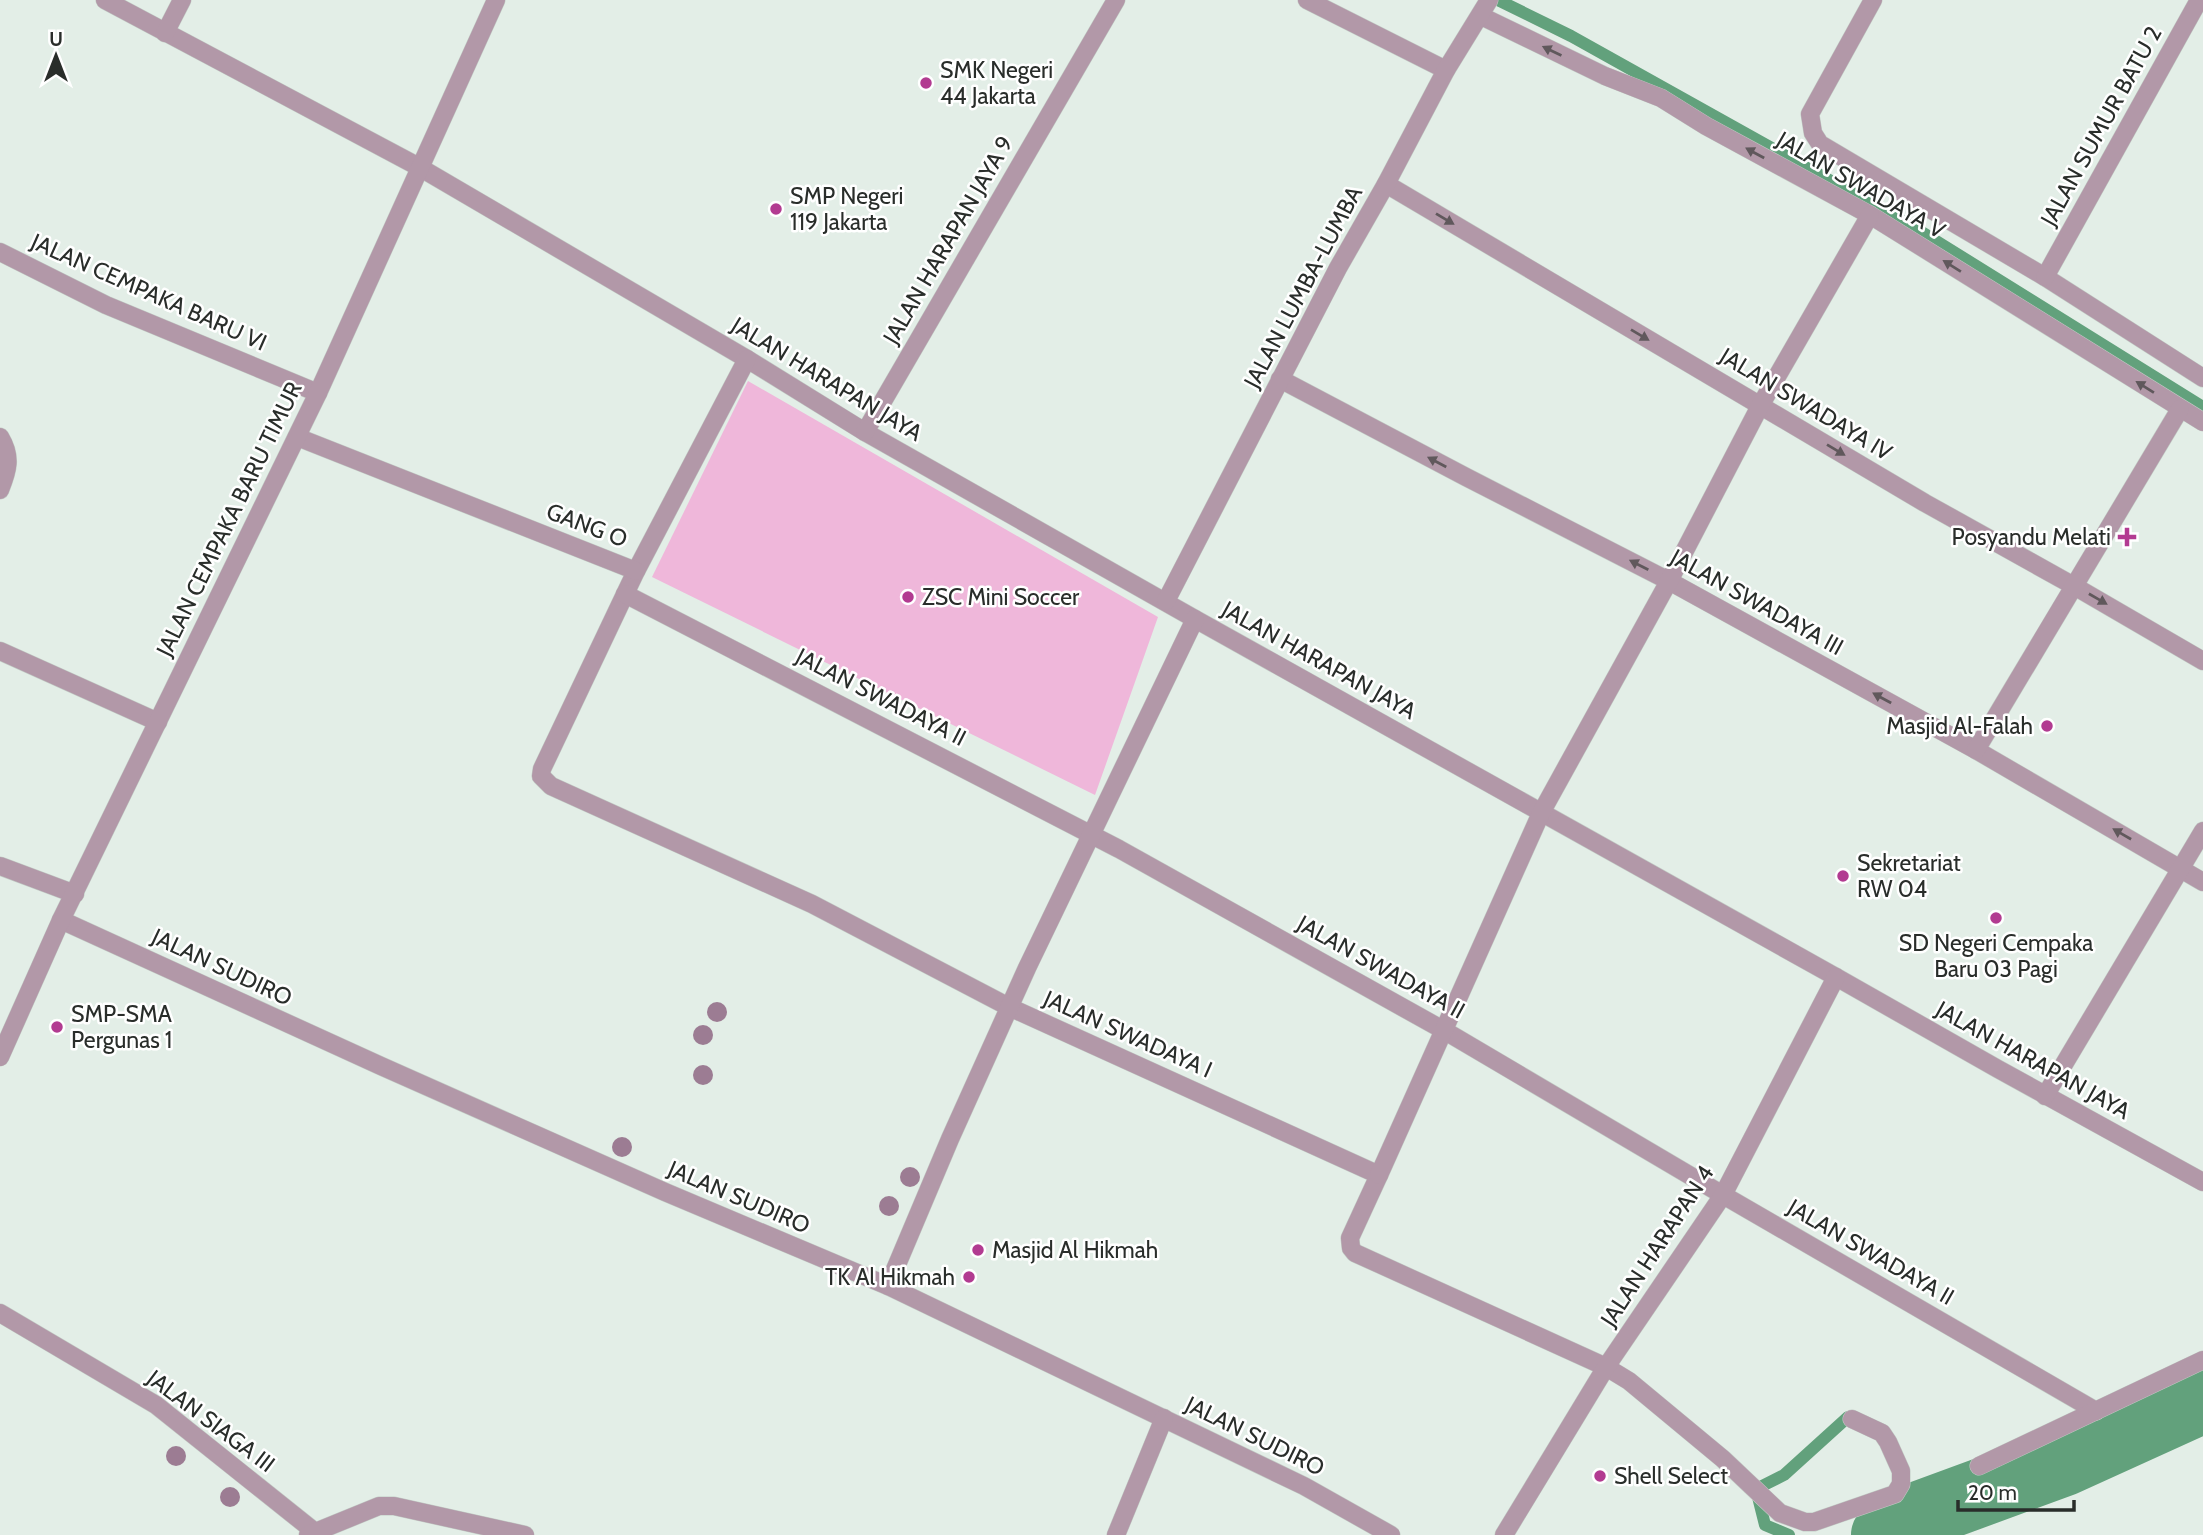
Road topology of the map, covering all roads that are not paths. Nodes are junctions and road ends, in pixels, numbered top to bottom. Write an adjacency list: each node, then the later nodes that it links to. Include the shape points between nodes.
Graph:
1 (105, 0): 9 (street, JALAN HARAPAN JAYA)
2 (182, 0): 9 (street)
3 (496, 0): 11 (street, JALAN CEMPAKA BARU TIMUR)
4 (1116, 0): 23 (street, JALAN HARAPAN JAYA 9)
5 (1307, 0): 10 (street)
6 (1873, 0): 15 (street, via 1810,114 1813,133 1820,144)
7 (2199, 0): 15 (street, JALAN SUMUR BATU 2)
8 (1484, 9): 10 (street, JALAN LUMBA-LUMBA); 13 (street, JALAN SWADAYA V, one-way to 8, via 1661,98 1605,76)
9 (165, 33): 11 (street, JALAN HARAPAN JAYA)
10 (1446, 70): 12 (street, JALAN LUMBA-LUMBA)
11 (419, 167): 16 (street, JALAN HARAPAN JAYA); 19 (street, JALAN CEMPAKA BARU TIMUR)
12 (1386, 184): 18 (street, JALAN LUMBA-LUMBA); 20 (street, JALAN SWADAYA IV, one-way to 20)
13 (1870, 215): 20 (street); 21 (street, JALAN SWADAYA V, one-way to 13)
14 (0, 252): 19 (street, JALAN CEMPAKA BARU VI, via 106,305)
15 (2045, 277): 17 (street)
16 (747, 359): 23 (street, JALAN HARAPAN JAYA); 27 (street, GANG O)
17 (2203, 378)
18 (1280, 379): 28 (street, JALAN SWADAYA III, one-way to 18); 31 (street, JALAN LUMBA-LUMBA)
19 (318, 393): 24 (street, JALAN CEMPAKA BARU TIMUR)
20 (1760, 405): 28 (street); 29 (street, JALAN SWADAYA IV, one-way to 29)
21 (2180, 409): 22 (street, JALAN SWADAYA V); 29 (street)
22 (2203, 422)
23 (865, 432): 31 (street, JALAN HARAPAN JAYA)
24 (297, 437): 27 (street, GANG O); 35 (street, JALAN CEMPAKA BARU TIMUR)
25 (0, 438): 26 (street, via 8,452)
26 (0, 491)
27 (636, 571): 30 (street)
28 (1669, 580): 36 (street, JALAN SWADAYA III, one-way to 28); 37 (street)
29 (2074, 586): 34 (street, JALAN SWADAYA IV, one-way to 34); 36 (street)
30 (625, 594): 39 (street, JALAN SWADAYA II); 46 (street, JALAN SWADAYA I, via 541,776 551,786 812,904)
31 (1166, 601): 32 (street, JALAN HARAPAN JAYA)
32 (1195, 619): 37 (street, JALAN HARAPAN JAYA); 39 (street)
33 (0, 651): 35 (street)
34 (2203, 661)
35 (158, 722): 43 (street, JALAN CEMPAKA BARU TIMUR)
36 (1976, 750): 41 (street, JALAN SWADAYA III, one-way to 36)
37 (1541, 813): 45 (street, JALAN HARAPAN JAYA); 47 (street)
38 (2203, 831): 41 (street)
39 (1091, 834): 46 (street); 47 (street, JALAN SWADAYA II)
40 (0, 866): 43 (street)
41 (2181, 869): 42 (street, JALAN SWADAYA III); 49 (street)
42 (2203, 882)
43 (75, 894): 44 (street, JALAN CEMPAKA BARU TIMUR)
44 (61, 920): 48 (street, JALAN CEMPAKA BARU TIMUR); 53 (street, JALAN SUDIRO, via 653,1187)
45 (1836, 977): 49 (street, JALAN HARAPAN JAYA); 52 (street, JALAN HARAPAN 4)
46 (1009, 1007): 50 (street, JALAN SWADAYA I); 53 (street)
47 (1446, 1031): 50 (street); 52 (street, JALAN SWADAYA II)
48 (0, 1056)
49 (2045, 1096): 51 (street, JALAN HARAPAN JAYA)
50 (1380, 1175): 56 (street, via 1350,1238 1355,1253)
51 (2203, 1182)
52 (1723, 1195): 56 (street, JALAN HARAPAN 4); 57 (street, JALAN SWADAYA II)
53 (888, 1286): 58 (street, JALAN SUDIRO)
54 (0, 1313): 61 (street, JALAN SIAGA III, via 156,1405)
55 (2203, 1360): 57 (street)
56 (1606, 1367): 59 (street, via 1661,1407 1780,1513 1805,1522 1895,1494 1900,1484 1901,1471 1888,1442 1881,1433); 65 (street, JALAN HARAPAN 4)
57 (2096, 1411): 60 (street)
58 (1164, 1418): 63 (street); 64 (street, JALAN SUDIRO, via 1304,1486)
59 (1852, 1419)
60 (1979, 1466)
61 (311, 1534): 62 (street, via 379,1506 394,1506)
62 (525, 1535)
63 (1116, 1535)
64 (1391, 1535)
65 (1504, 1535)

